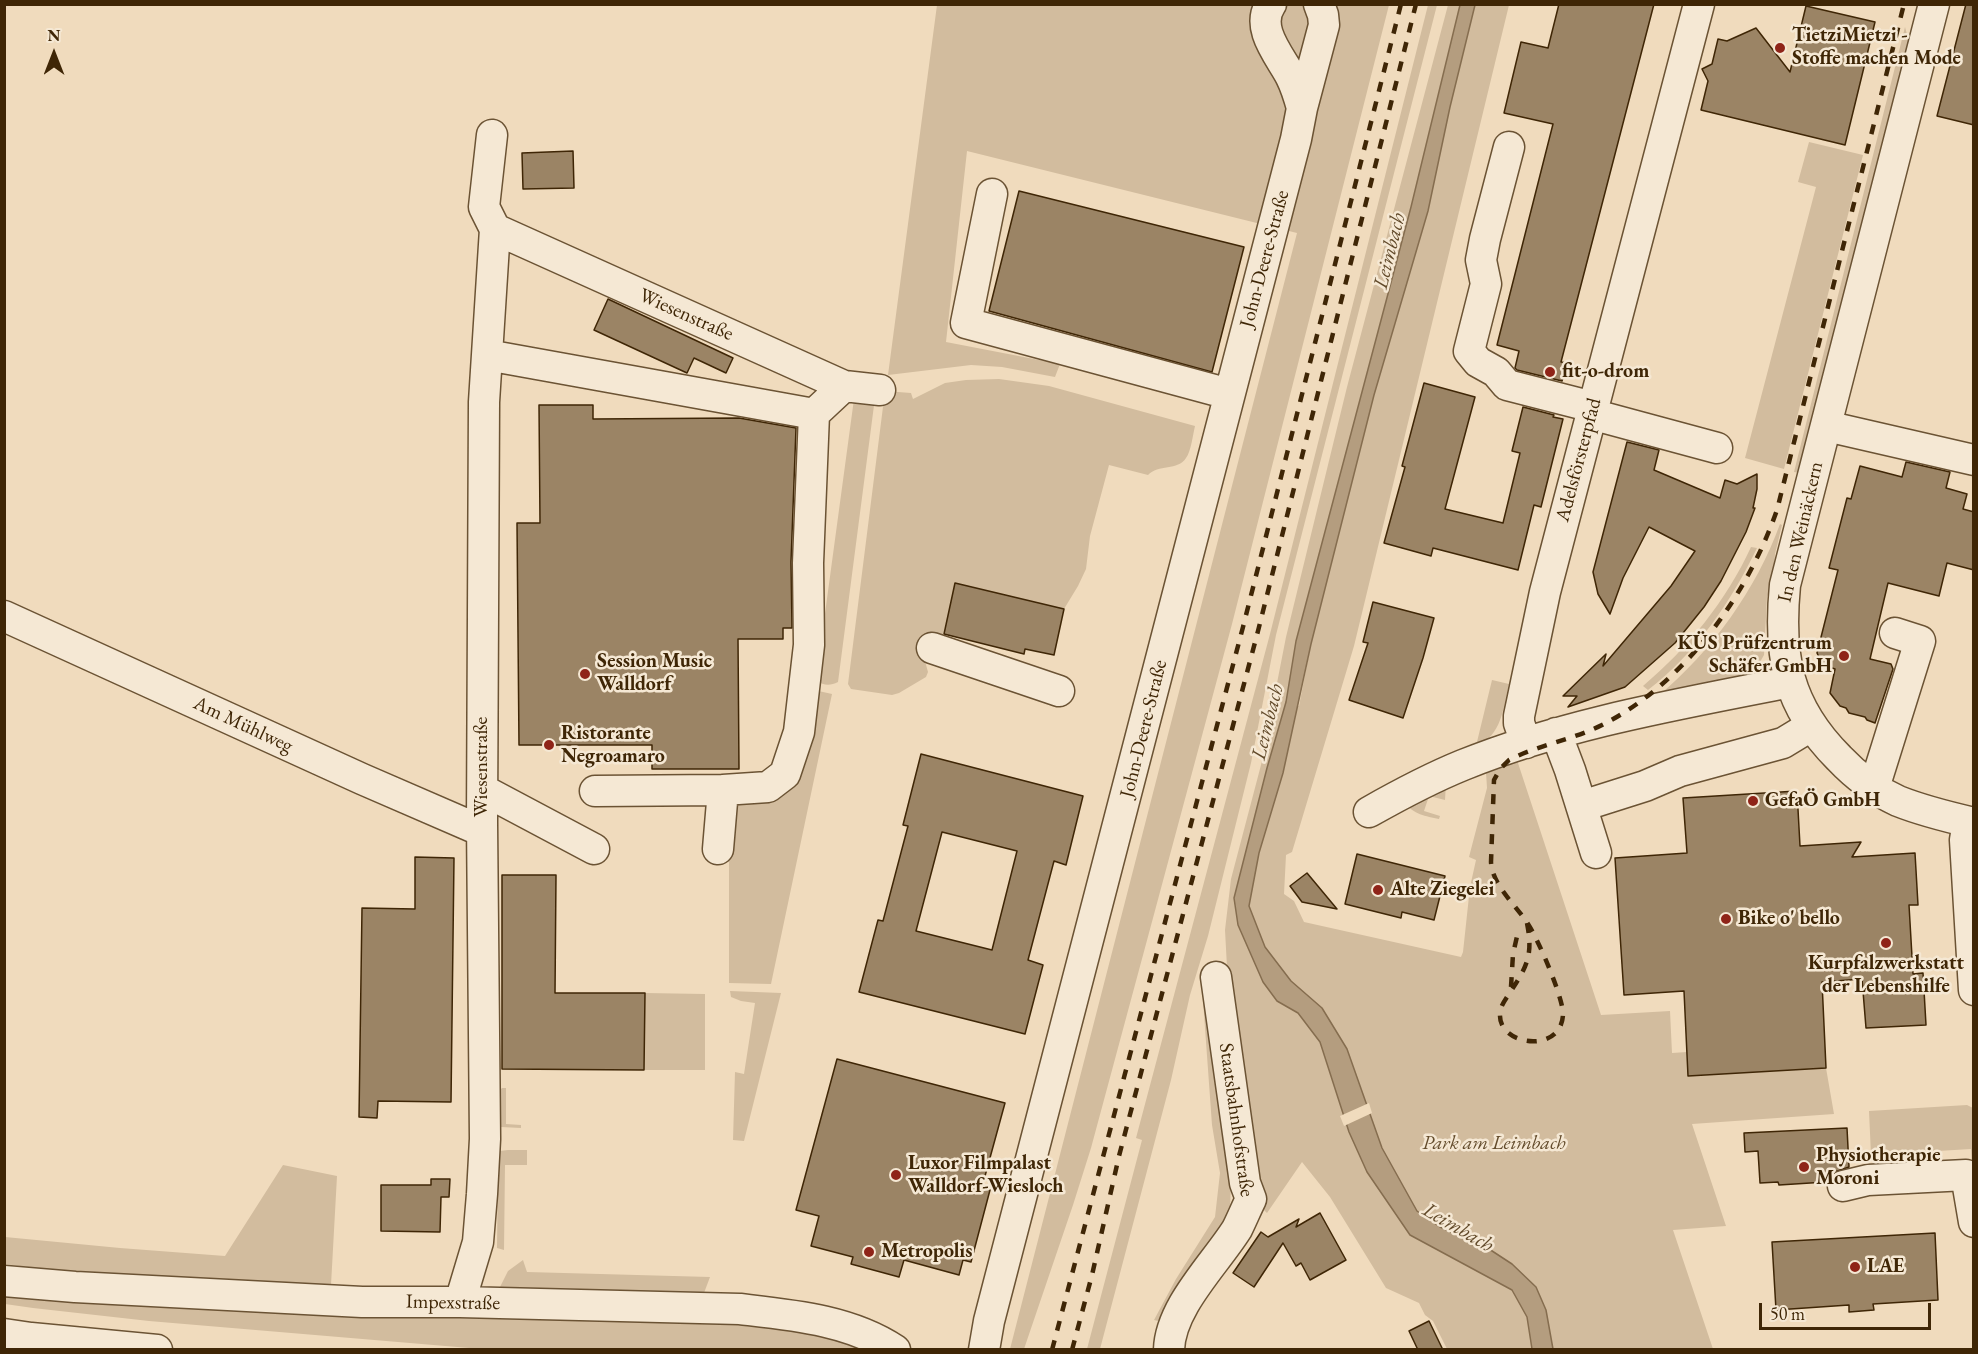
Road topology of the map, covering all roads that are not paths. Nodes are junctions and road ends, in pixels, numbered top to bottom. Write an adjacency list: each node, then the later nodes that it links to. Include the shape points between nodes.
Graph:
1 (1271, 4): 5 (street, via 1266,27)
2 (1318, 4): 5 (street, John-Deere-Straße, via 1324,25)
3 (1699, 4): 14 (street, Adelsförsterpfad)
4 (1934, 4): 16 (street, In den Weinäckern)
5 (1302, 108): 13 (street, John-Deere-Straße)
6 (492, 135): 9 (street, Wiesenstraße, via 484,207)
7 (1509, 147): 14 (street, via 1485,239 1481,260 1486,284 1469,351 1507,385)
8 (992, 194): 13 (street, via 966,323)
9 (495, 229): 10 (street, Wiesenstraße); 11 (street, Wiesenstraße)
10 (487, 355): 15 (street); 28 (street, Wiesenstraße, via 483,414)
11 (844, 386): 12 (street, Wiesenstraße); 15 (street)
12 (880, 390)
13 (1229, 394): 48 (street, John-Deere-Straße)
14 (1592, 411): 17 (street); 26 (street, Adelsförsterpfad, via 1543,597 1521,707 1520,723)
15 (814, 414): 29 (street, via 808,645 799,732 785,774 768,786)
16 (1826, 426): 18 (street); 22 (street, In den Weinäckern, via 1785,585 1783,636)
17 (1717, 448)
18 (1974, 460)
19 (4, 616): 34 (street, Am Mühlweg)
20 (1895, 633): 27 (street, via 1920,641)
21 (932, 648): 23 (street)
22 (1790, 682): 24 (street, In den Weinäckern); 25 (street)
23 (1059, 691)
24 (1812, 726): 27 (street, In den Weinäckern, via 1844,763); 31 (street, via 1783,743 1680,771)
25 (1556, 734): 26 (street); 31 (street)
26 (1526, 743): 32 (street, via 1435,777)
27 (1874, 788): 33 (street, In den Weinäckern, via 1925,811)
28 (483, 790): 34 (street, Wiesenstraße); 35 (street)
29 (723, 790): 30 (street); 36 (street)
30 (595, 791)
31 (1582, 806): 37 (street)
32 (1369, 812)
33 (1971, 823): 38 (street, via 1965,840)
34 (482, 831): 44 (street, Wiesenstraße, via 482,1194 477,1242)
35 (594, 849)
36 (718, 849)
37 (1596, 853)
38 (1972, 930): 40 (street)
39 (1216, 977): 49 (street, Staatsbahnhofstraße, via 1245,1183 1251,1199 1237,1228 1180,1310)
40 (1974, 990)
41 (1843, 1186): 42 (street, via 1868,1180 1966,1175)
42 (1974, 1222)
43 (4, 1281): 44 (street, Impexstraße, via 362,1302)
44 (460, 1302): 47 (street, Impexstraße, via 740,1309 825,1322 858,1331)
45 (4, 1334): 46 (street)
46 (157, 1350)
47 (895, 1350)
48 (984, 1350)
49 (1169, 1350)

